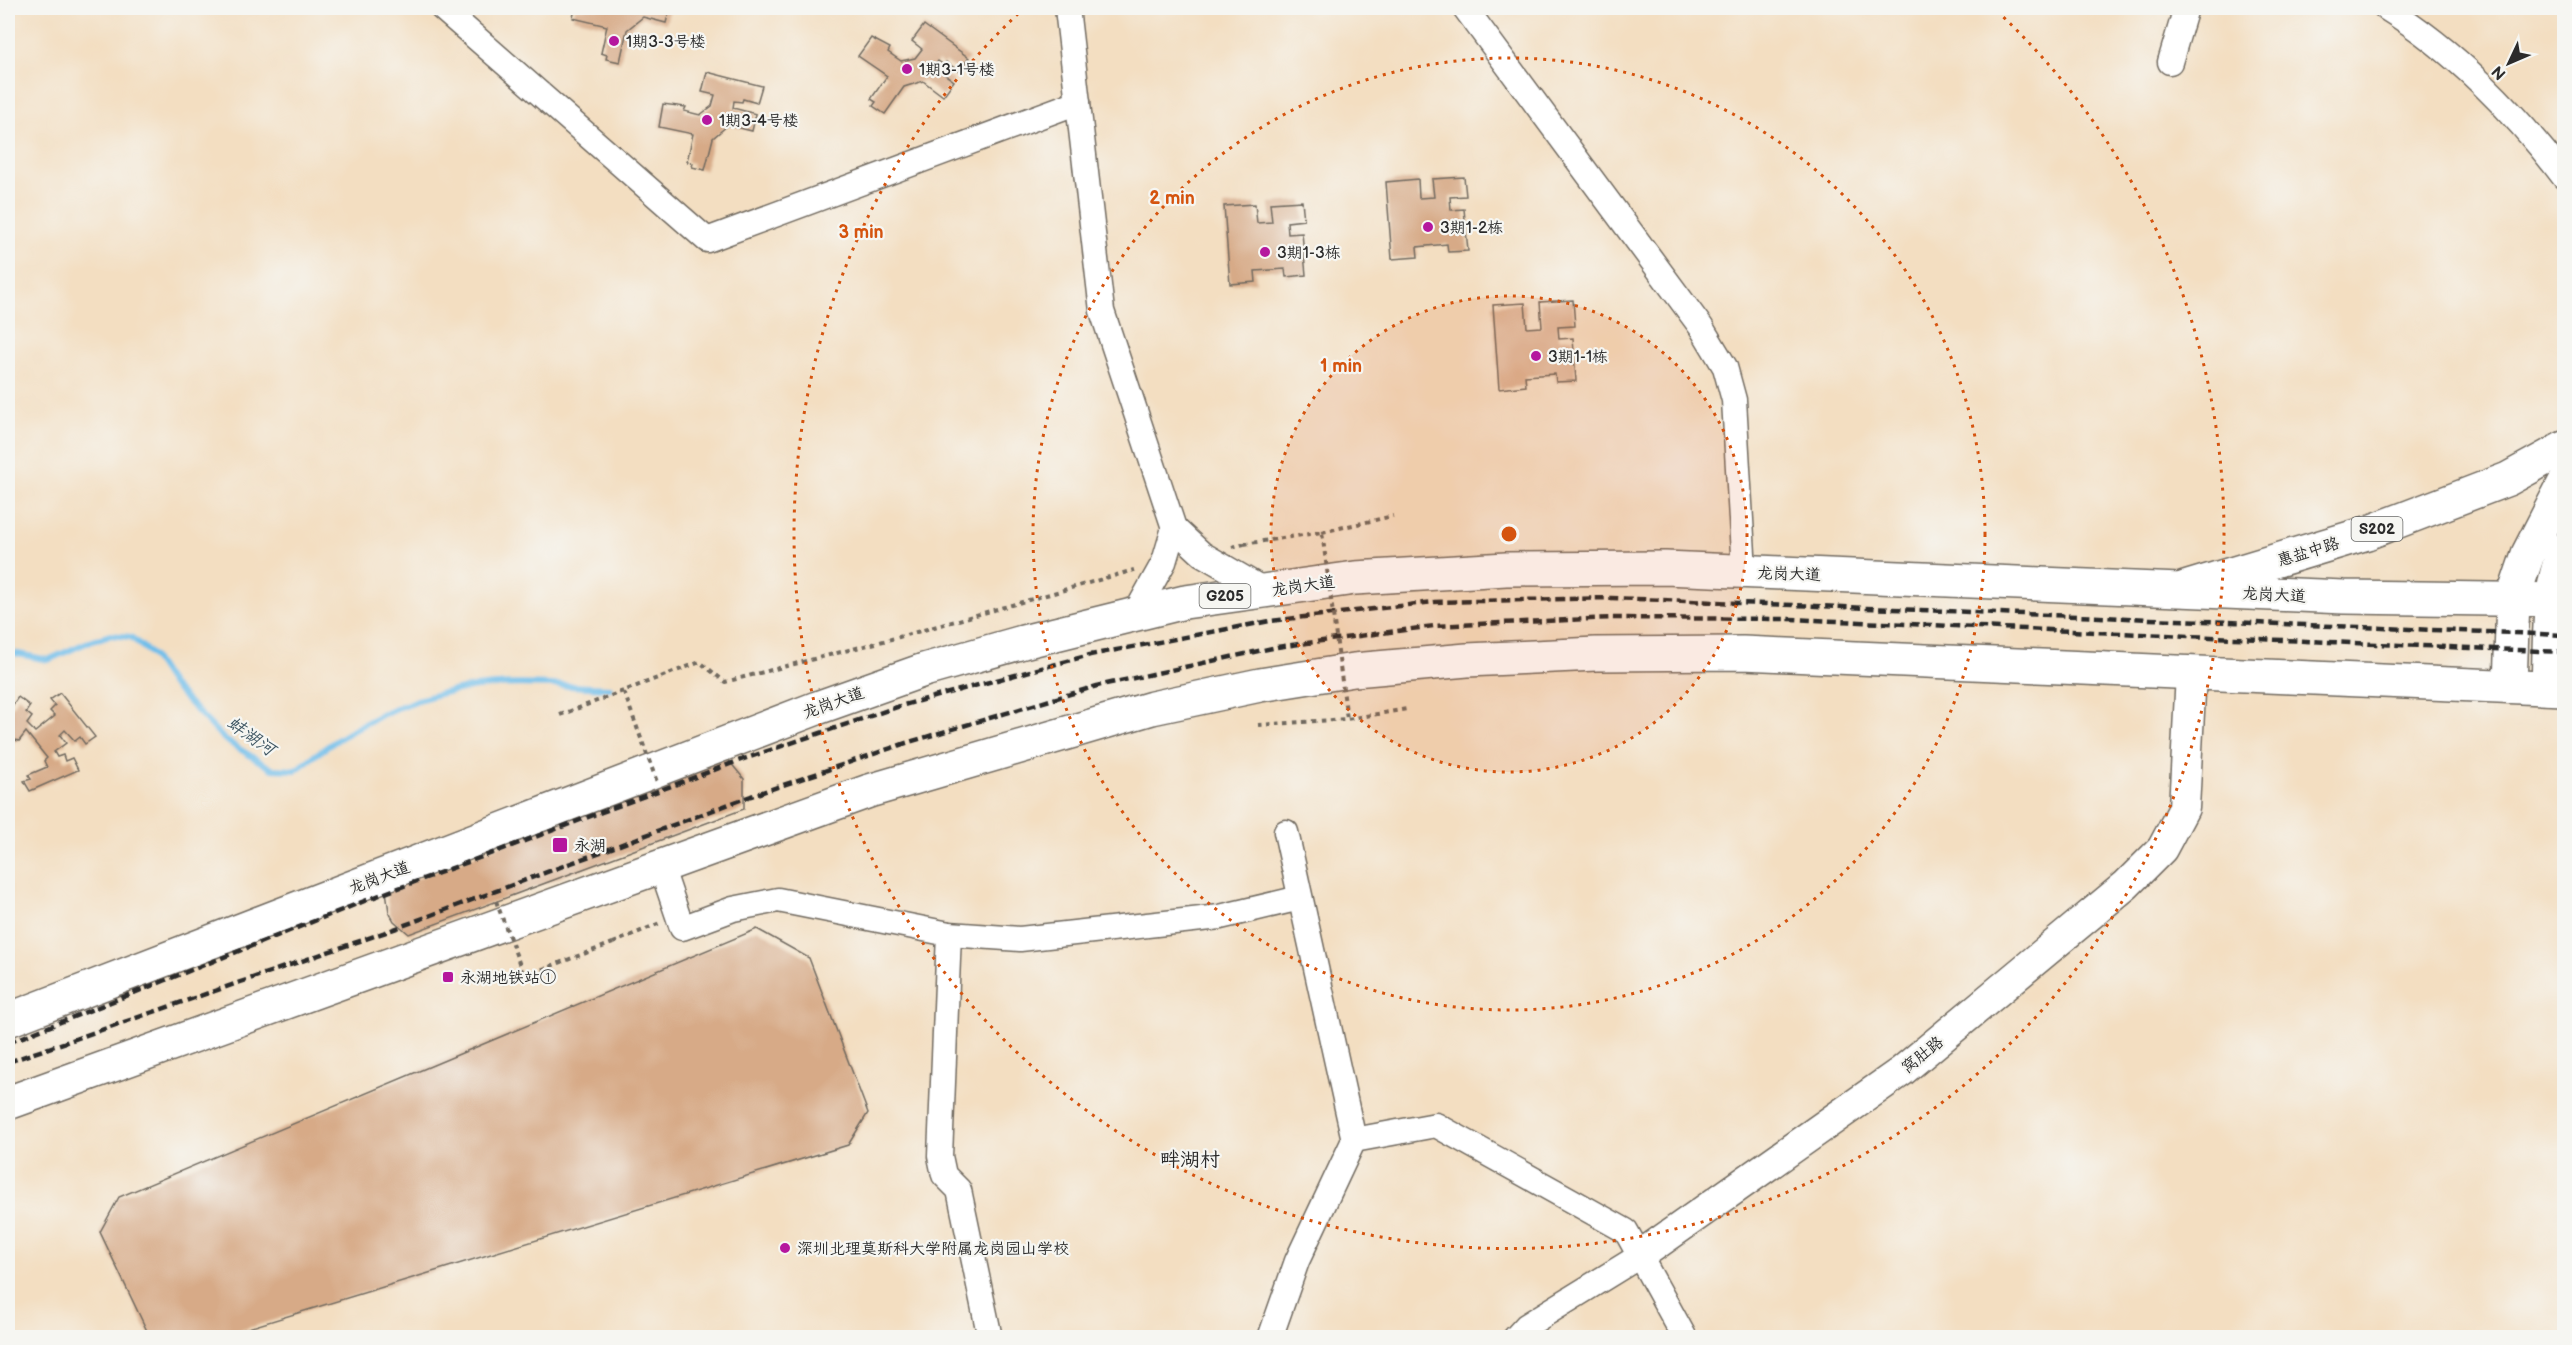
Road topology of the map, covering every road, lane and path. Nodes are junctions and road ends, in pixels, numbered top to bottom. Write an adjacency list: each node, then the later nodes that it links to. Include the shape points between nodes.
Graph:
1 (442, 8): 7 (street, via 707,240)
2 (1067, 8): 7 (street)
3 (1465, 8): 17 (street, via 1701,327 1725,367 1734,400)
4 (2186, 8): 6 (street)
5 (2386, 8): 8 (street, via 2456,60)
6 (2170, 62)
7 (1078, 102): 12 (street, via 1102,311)
8 (2565, 177)
9 (2565, 448): 18 (main road, 惠盐中路 / S202, via 2508,479 2367,533)
10 (2565, 484): 20 (main road, via 2528,554)
11 (1394, 516): 13 (path)
12 (1174, 528): 15 (street); 16 (street)
13 (1322, 532): 15 (path, bridge); 29 (path, bridge)
14 (2565, 550): 21 (main road, via 2559,564)
15 (1202, 554): 19 (street)
16 (1164, 562): 22 (street); 26 (path, via 725,682 700,662)
17 (1744, 571): 18 (main road, 龙岗大道 / G205); 19 (main road, 龙岗大道 / G205, via 1506,569 1355,578)
18 (2181, 589): 20 (main road, 龙岗大道 / G205, via 2344,597)
19 (1264, 590): 22 (main road, 龙岗大道 / G205)
20 (2513, 598): 21 (main road, 龙岗大道 / G205); 24 (main road)
21 (2558, 599): 25 (main road)
22 (1135, 614): 40 (main road, 龙岗大道 / G205, via 924,670 817,708)
23 (2191, 674): 24 (main road); 33 (main road, via 1743,653 1596,654 1354,670 1152,708 869,791); 43 (street, 窝肚路, via 2184,808 2162,849 2126,885 1902,1071)
24 (2510, 686): 25 (main road)
25 (2556, 688)
26 (624, 692): 28 (path); 31 (path, bridge)
27 (1407, 709): 29 (path)
28 (560, 715)
29 (1347, 719): 30 (path)
30 (1258, 725)
31 (657, 782)
32 (1286, 832): 34 (street)
33 (661, 867): 36 (street); 41 (main road)
34 (1300, 898): 37 (street, via 1220,917 1031,937); 42 (street)
35 (495, 901): 38 (path, bridge)
36 (678, 916): 37 (street, via 682,928 734,909 778,900); 38 (path, bridge)
37 (949, 934): 44 (street, via 940,1156 944,1175 959,1190)
38 (524, 976): 39 (path)
39 (502, 983)
40 (8, 1020)
41 (8, 1103)
42 (1354, 1140): 43 (street, via 1436,1125 1626,1232); 45 (street, via 1297,1261)
43 (1638, 1257): 46 (street, 窝肚路, via 1526,1326); 47 (street)
44 (990, 1338)
45 (1270, 1338)
46 (1515, 1338)
47 (1684, 1338)

